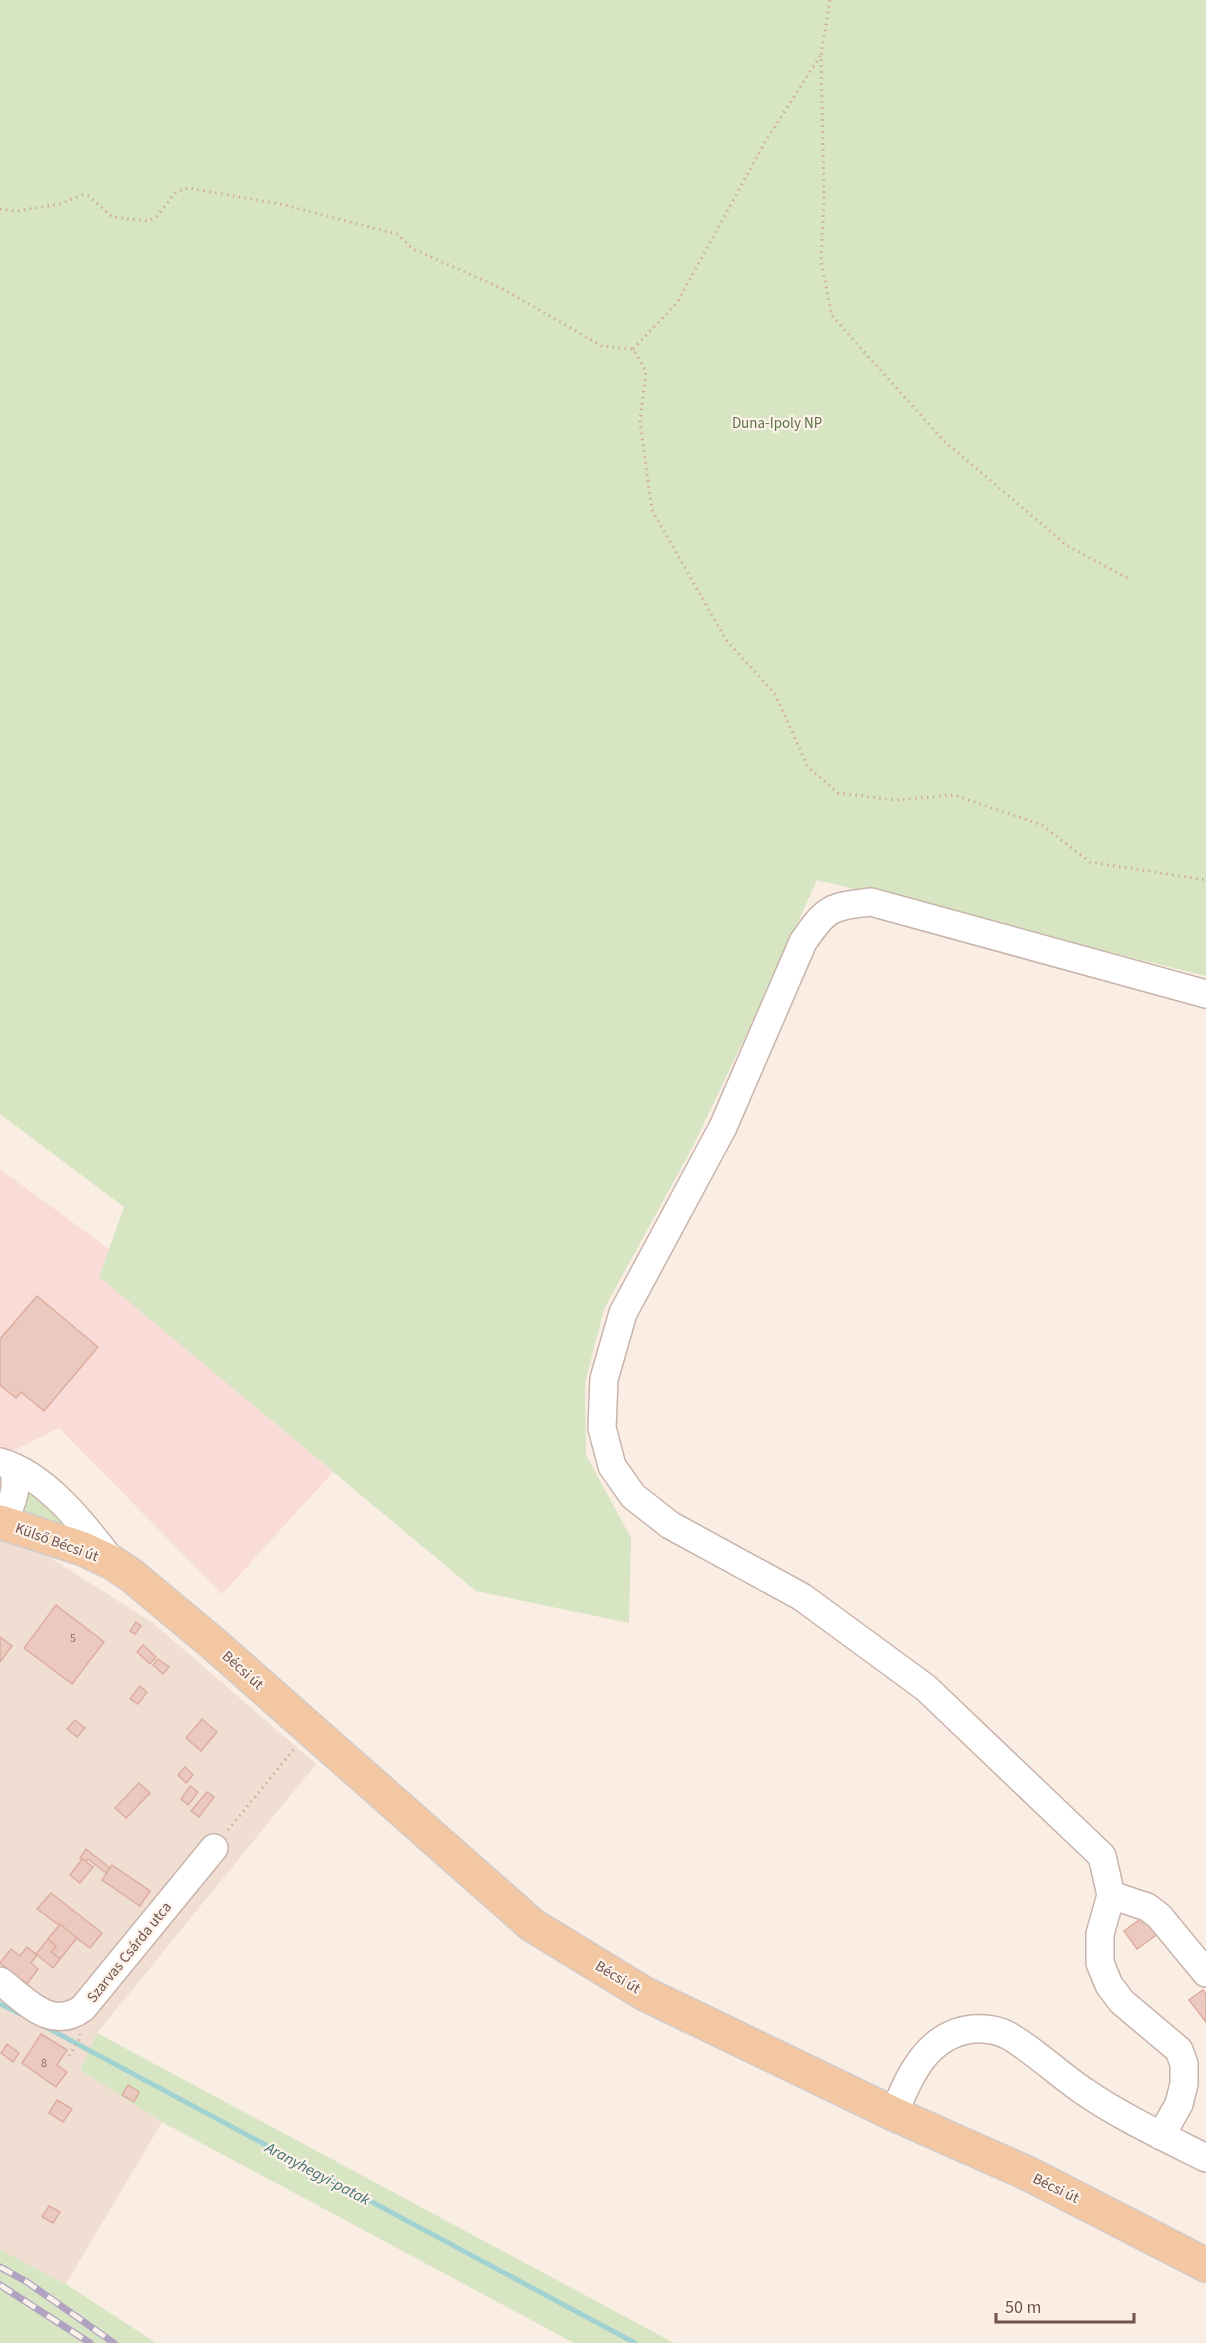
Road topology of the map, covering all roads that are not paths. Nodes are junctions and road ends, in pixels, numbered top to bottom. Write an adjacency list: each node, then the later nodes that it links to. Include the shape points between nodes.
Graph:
1 (1206, 994): 6 (street, via 872,903 838,906 819,919 803,942 723,1127 622,1313 604,1379 602,1428 612,1466 633,1497 670,1525 802,1597 926,1688 1102,1856)
2 (6, 1465): 3 (street, via 17,1480 8,1512); 4 (street, via 34,1479 64,1504)
3 (0, 1522): 4 (main road, Külső Bécsi út, via 55,1538)
4 (113, 1563): 9 (main road, Bécsi út, via 215,1645 532,1925 645,1994)
5 (214, 1848): 8 (street, Szarvas Csárda utca, via 73,2016 47,2015)
6 (1111, 1894): 7 (street, via 1147,1907 1159,1916); 10 (street, via 1100,1934 1100,1964 1108,1985 1122,2002 1179,2050 1184,2064 1179,2104)
7 (1206, 1973)
8 (0, 1981)
9 (894, 2114): 10 (street, via 918,2063 932,2047 961,2030 978,2029 1007,2035 1083,2091); 12 (main road, Bécsi út, via 1029,2174)
10 (1161, 2136): 11 (street)
11 (1206, 2158)
12 (1206, 2265)

